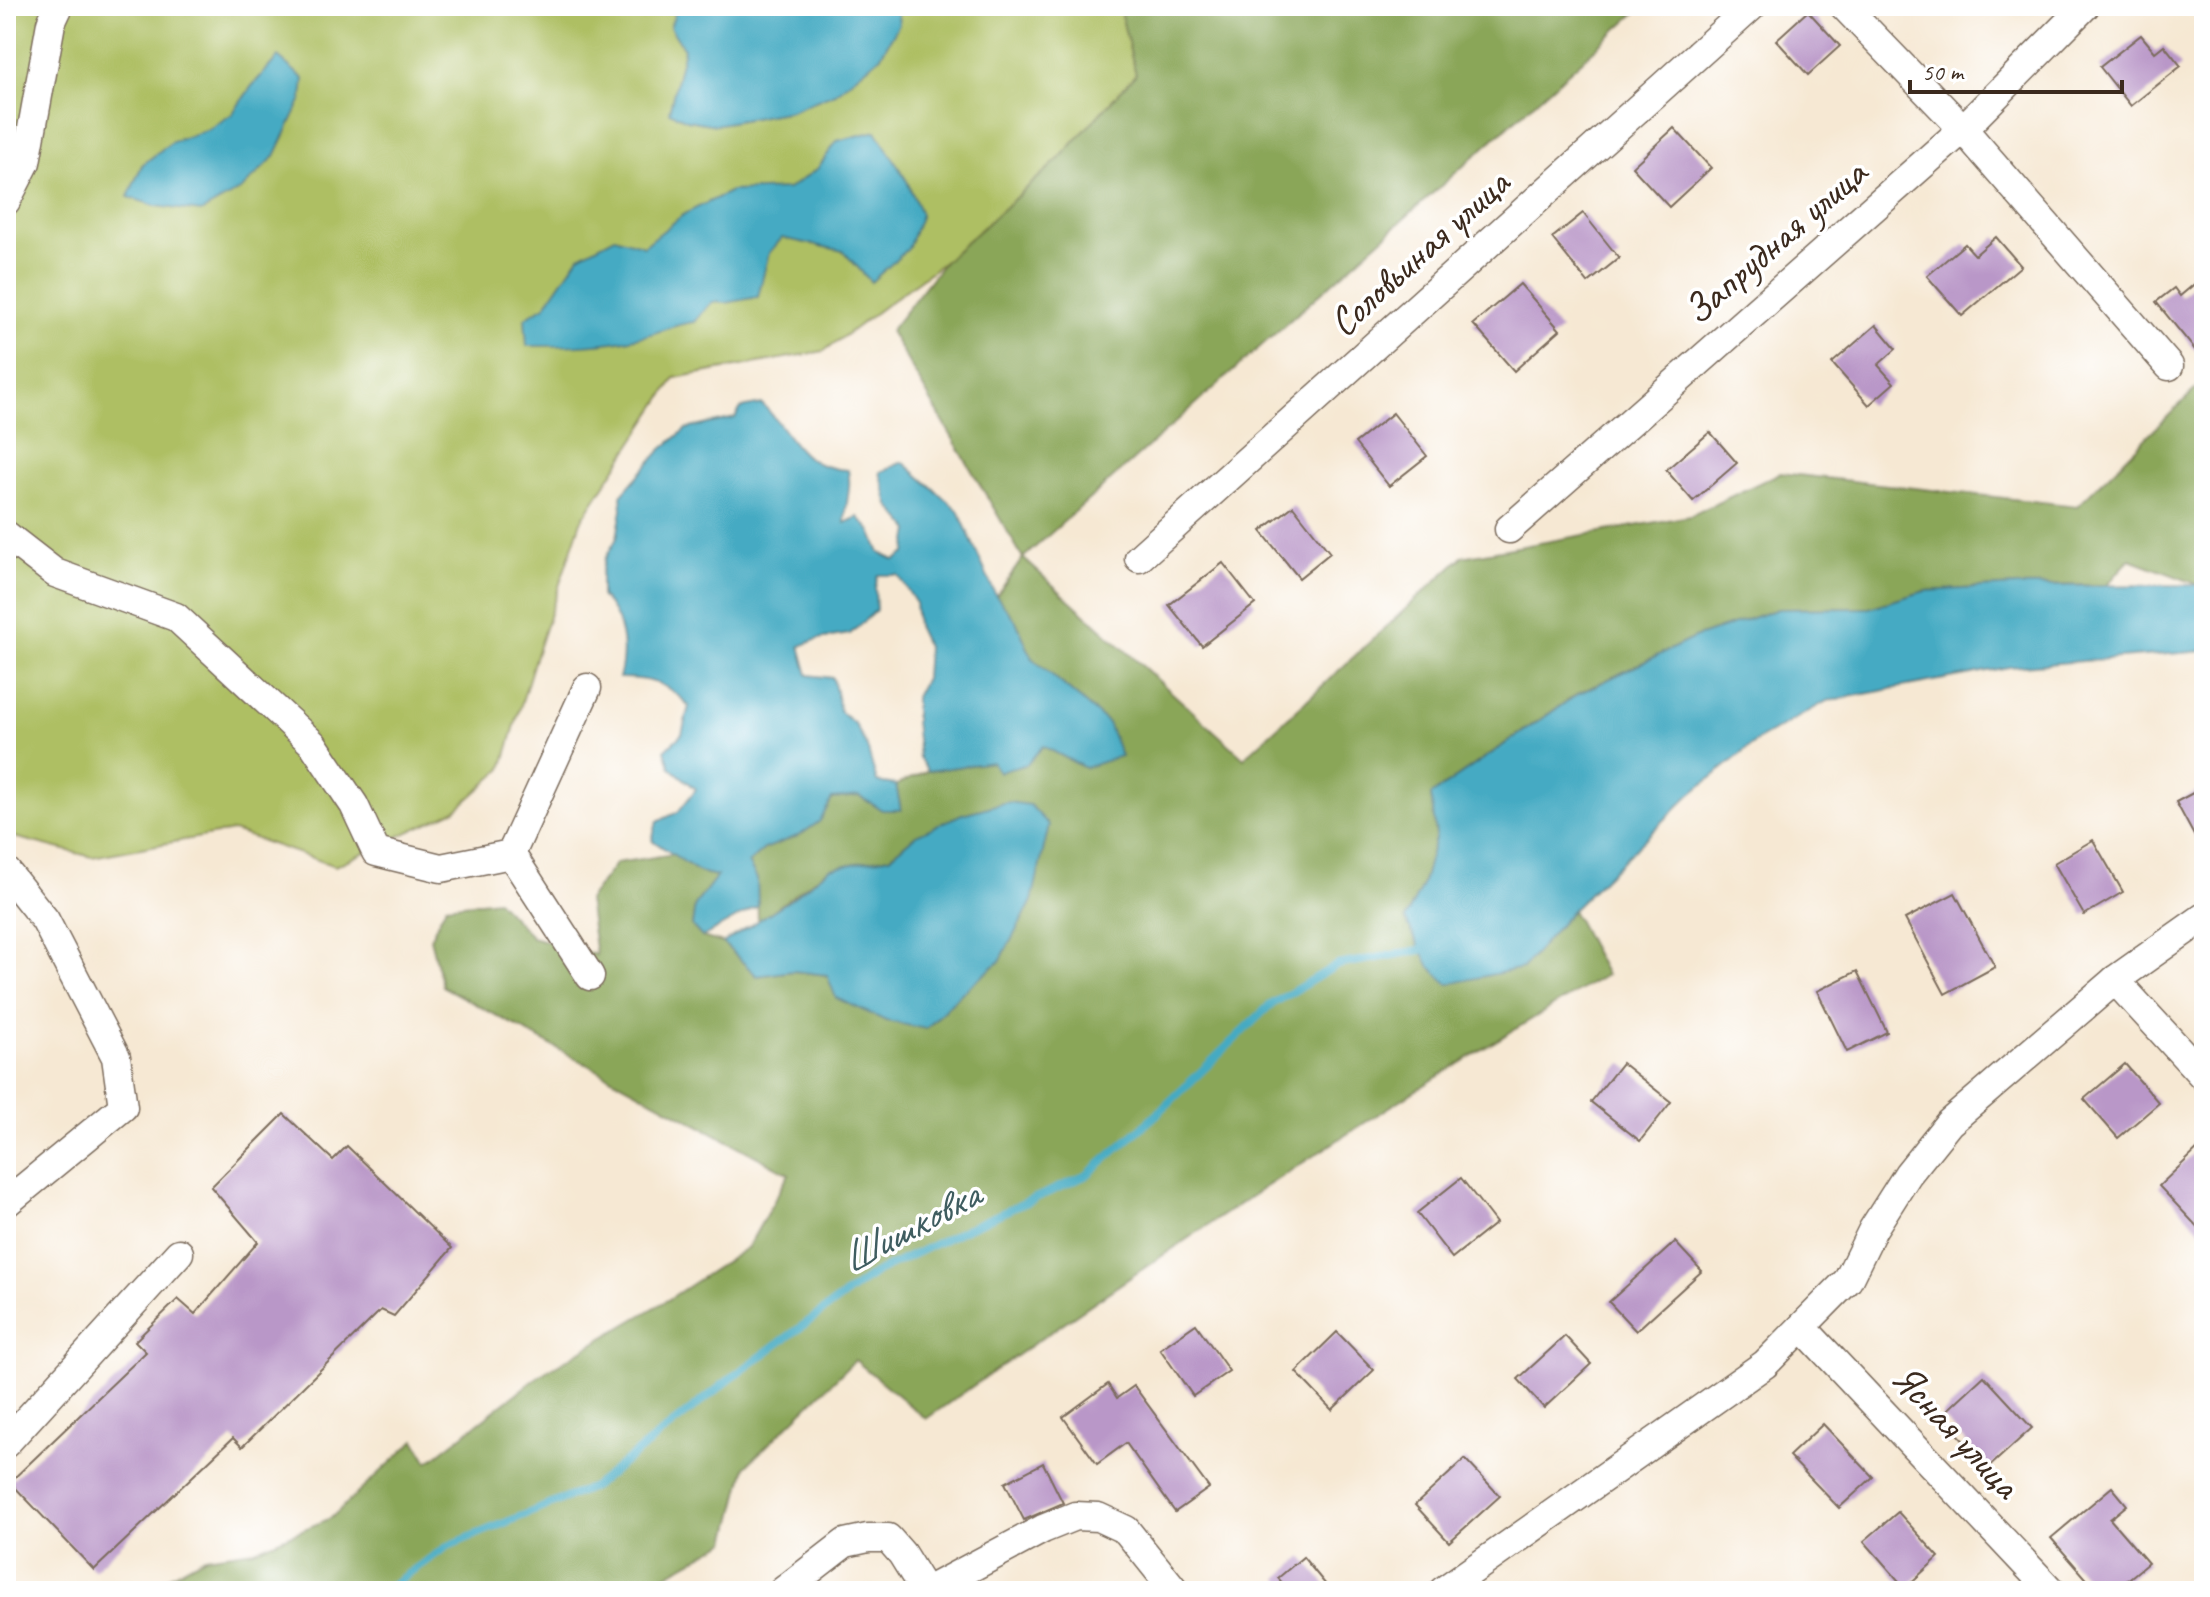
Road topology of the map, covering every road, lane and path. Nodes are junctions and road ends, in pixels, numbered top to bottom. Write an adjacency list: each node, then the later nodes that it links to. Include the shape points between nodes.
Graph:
1 (59, 6): 6 (street, via 51,23 26,162)
2 (1752, 6): 10 (street, Соловьиная улица)
3 (1844, 6): 5 (street)
4 (2085, 6): 5 (street, Запрудная улица)
5 (1963, 129): 7 (street); 8 (street, Запрудная улица)
6 (6, 201)
7 (2169, 366)
8 (1509, 529)
9 (6, 535): 12 (street, via 55,573 176,617 313,744 354,805 376,852 441,868)
10 (1139, 558)
11 (587, 688): 12 (street)
12 (511, 854): 15 (street)
13 (6, 871): 18 (street, via 45,920 116,1057 123,1107)
14 (2204, 917): 16 (street)
15 (590, 976)
16 (2115, 980): 17 (street); 20 (street, via 1949,1123 1901,1185 1848,1280)
17 (2204, 1077)
18 (6, 1203)
19 (179, 1253): 21 (street)
20 (1802, 1327): 25 (street, via 1765,1364); 26 (street, Ясная улица)
21 (6, 1443)
22 (783, 1591): 23 (street, via 845,1543 868,1538 888,1538)
23 (926, 1591): 24 (street, via 1075,1516 1098,1517 1126,1530)
24 (1175, 1591)
25 (1443, 1591)
26 (2051, 1591)

